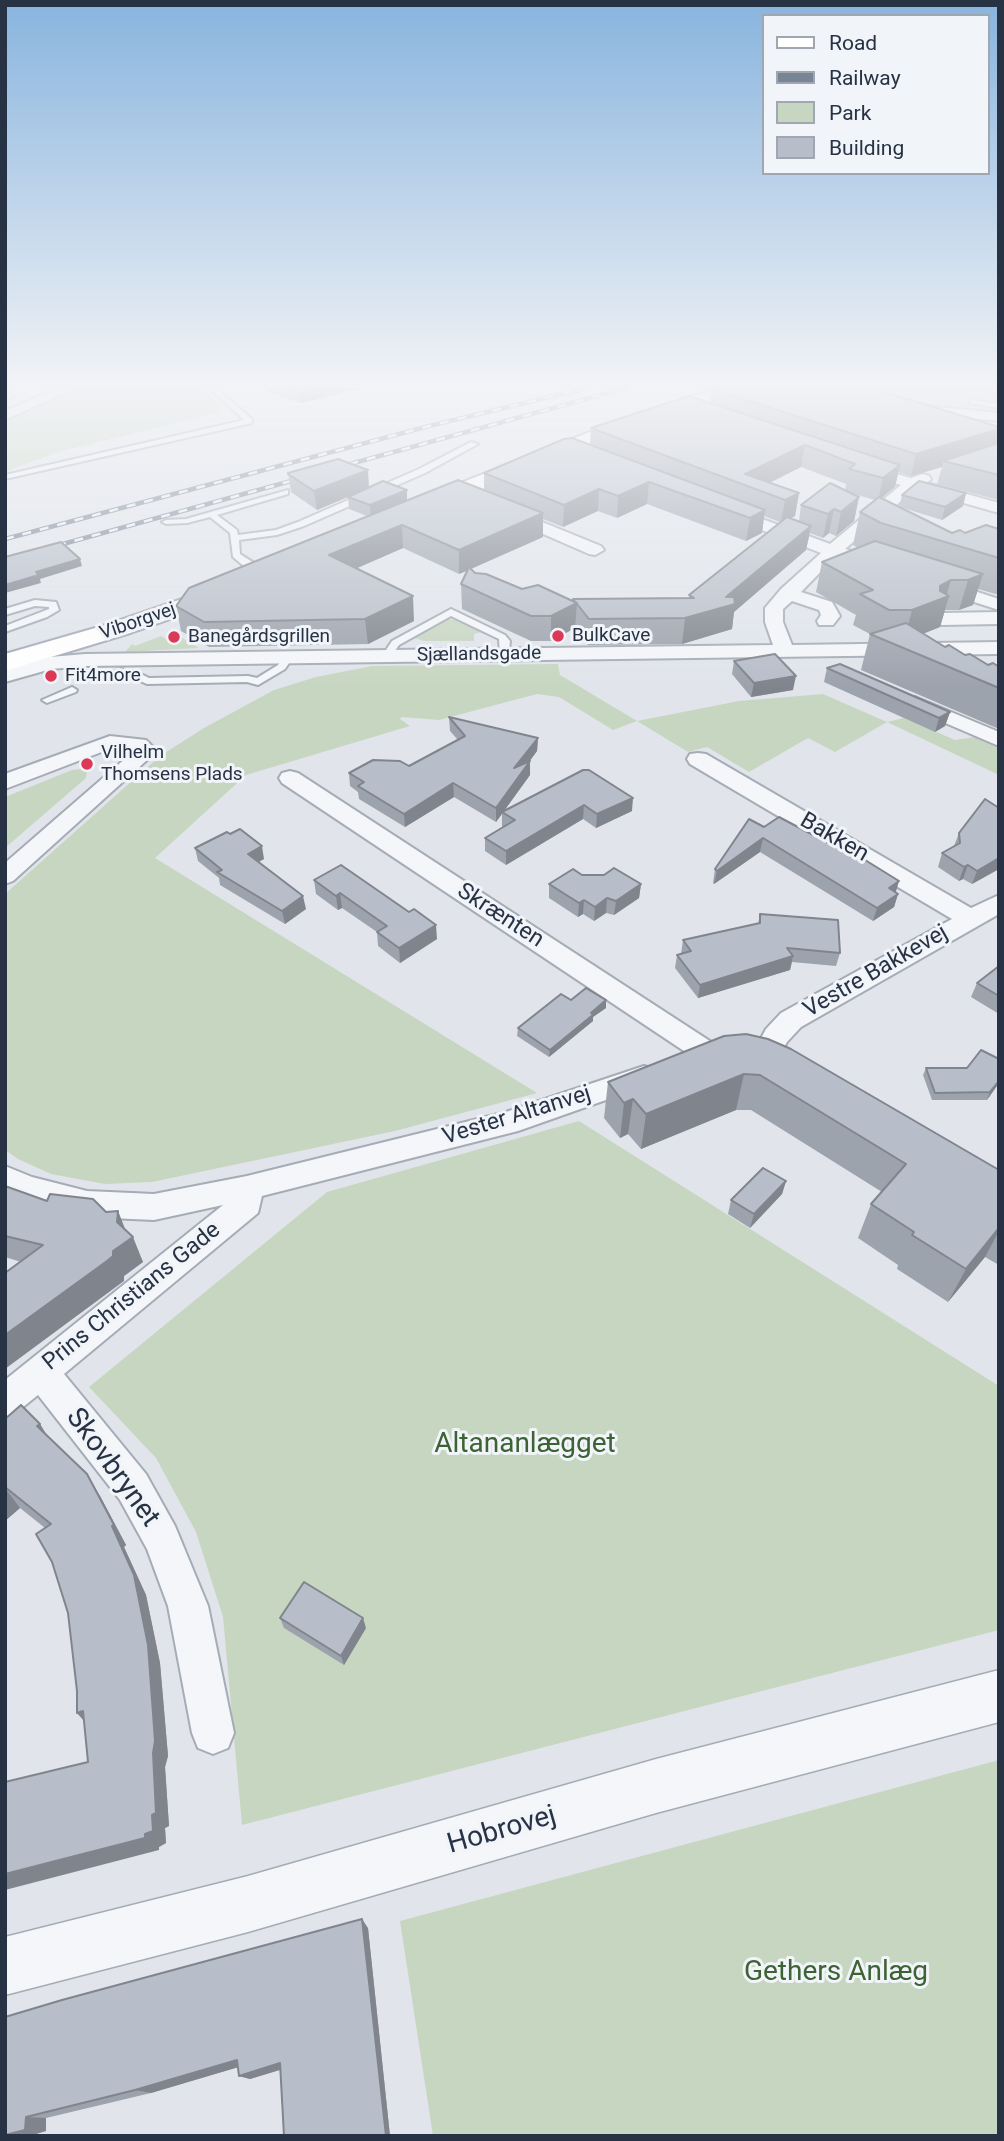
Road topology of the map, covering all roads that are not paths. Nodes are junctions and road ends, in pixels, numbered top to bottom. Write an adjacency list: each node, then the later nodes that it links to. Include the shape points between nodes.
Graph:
1 (383, 488): 12 (lane, via 301,524)
2 (457, 488): 5 (main road)
3 (907, 488): 14 (street)
4 (926, 488): 8 (street)
5 (452, 490): 9 (main road); 13 (street)
6 (285, 492): 10 (lane)
7 (716, 507): 14 (street)
8 (999, 508)
9 (397, 513)
10 (211, 514): 11 (lane); 12 (lane, via 229,526)
11 (166, 522)
12 (236, 538): 15 (lane, via 236,555)
13 (595, 550)
14 (832, 551): 16 (street); 18 (street)
15 (273, 566): 28 (main road, Viborgvej, via 148,611); 32 (main road, Viborgvej, via 155,617)
16 (900, 572)
17 (925, 580): 19 (street)
18 (787, 593): 23 (street, via 826,606 831,616); 27 (street, via 774,608)
19 (999, 605)
20 (5, 612): 24 (lane, via 36,603 53,604 54,610)
21 (999, 618): 22 (street)
22 (942, 619)
23 (826, 621)
24 (5, 629)
25 (999, 648): 26 (street, Sjællandsgade)
26 (812, 649): 27 (street, Sjællandsgade); 33 (street)
27 (784, 650): 29 (street, Sjællandsgade)
28 (5, 654)
29 (505, 654): 30 (street, Sjællandsgade); 30 (lane, via 502,637 455,610 395,643)
30 (387, 656): 31 (street, Sjællandsgade)
31 (288, 657): 34 (street, Sjællandsgade, via 61,661); 35 (lane, via 282,667 258,682 147,681 121,673)
32 (5, 663)
33 (841, 669)
34 (5, 676)
35 (98, 679)
36 (72, 690): 38 (lane)
37 (900, 697): 39 (street)
38 (47, 700)
39 (999, 740)
40 (698, 759): 45 (street, Bakken)
41 (290, 778): 46 (street, Skrænten)
42 (5, 782): 43 (street, via 110,742 139,744 146,751)
43 (5, 876)
44 (999, 903): 45 (street, Vestre Bakkevej)
45 (970, 918): 47 (street, Vestre Bakkevej, via 791,1020 776,1036)
46 (709, 1054): 47 (street, Vester Altanvej, via 738,1050); 49 (street, Vester Altanvej, via 508,1123)
47 (777, 1060)
48 (5, 1178): 49 (street, Vester Altanvej, via 87,1204 155,1207)
49 (247, 1188): 50 (street, Prins Christians Gade, via 247,1204)
50 (41, 1372): 51 (street, Prins Christians Gade); 53 (street, Skovbrynet, via 133,1487 162,1539 188,1605)
51 (5, 1401)
52 (999, 1696): 54 (street, Hobrovej, via 656,1786 248,1904)
53 (213, 1732)
54 (5, 1966)

